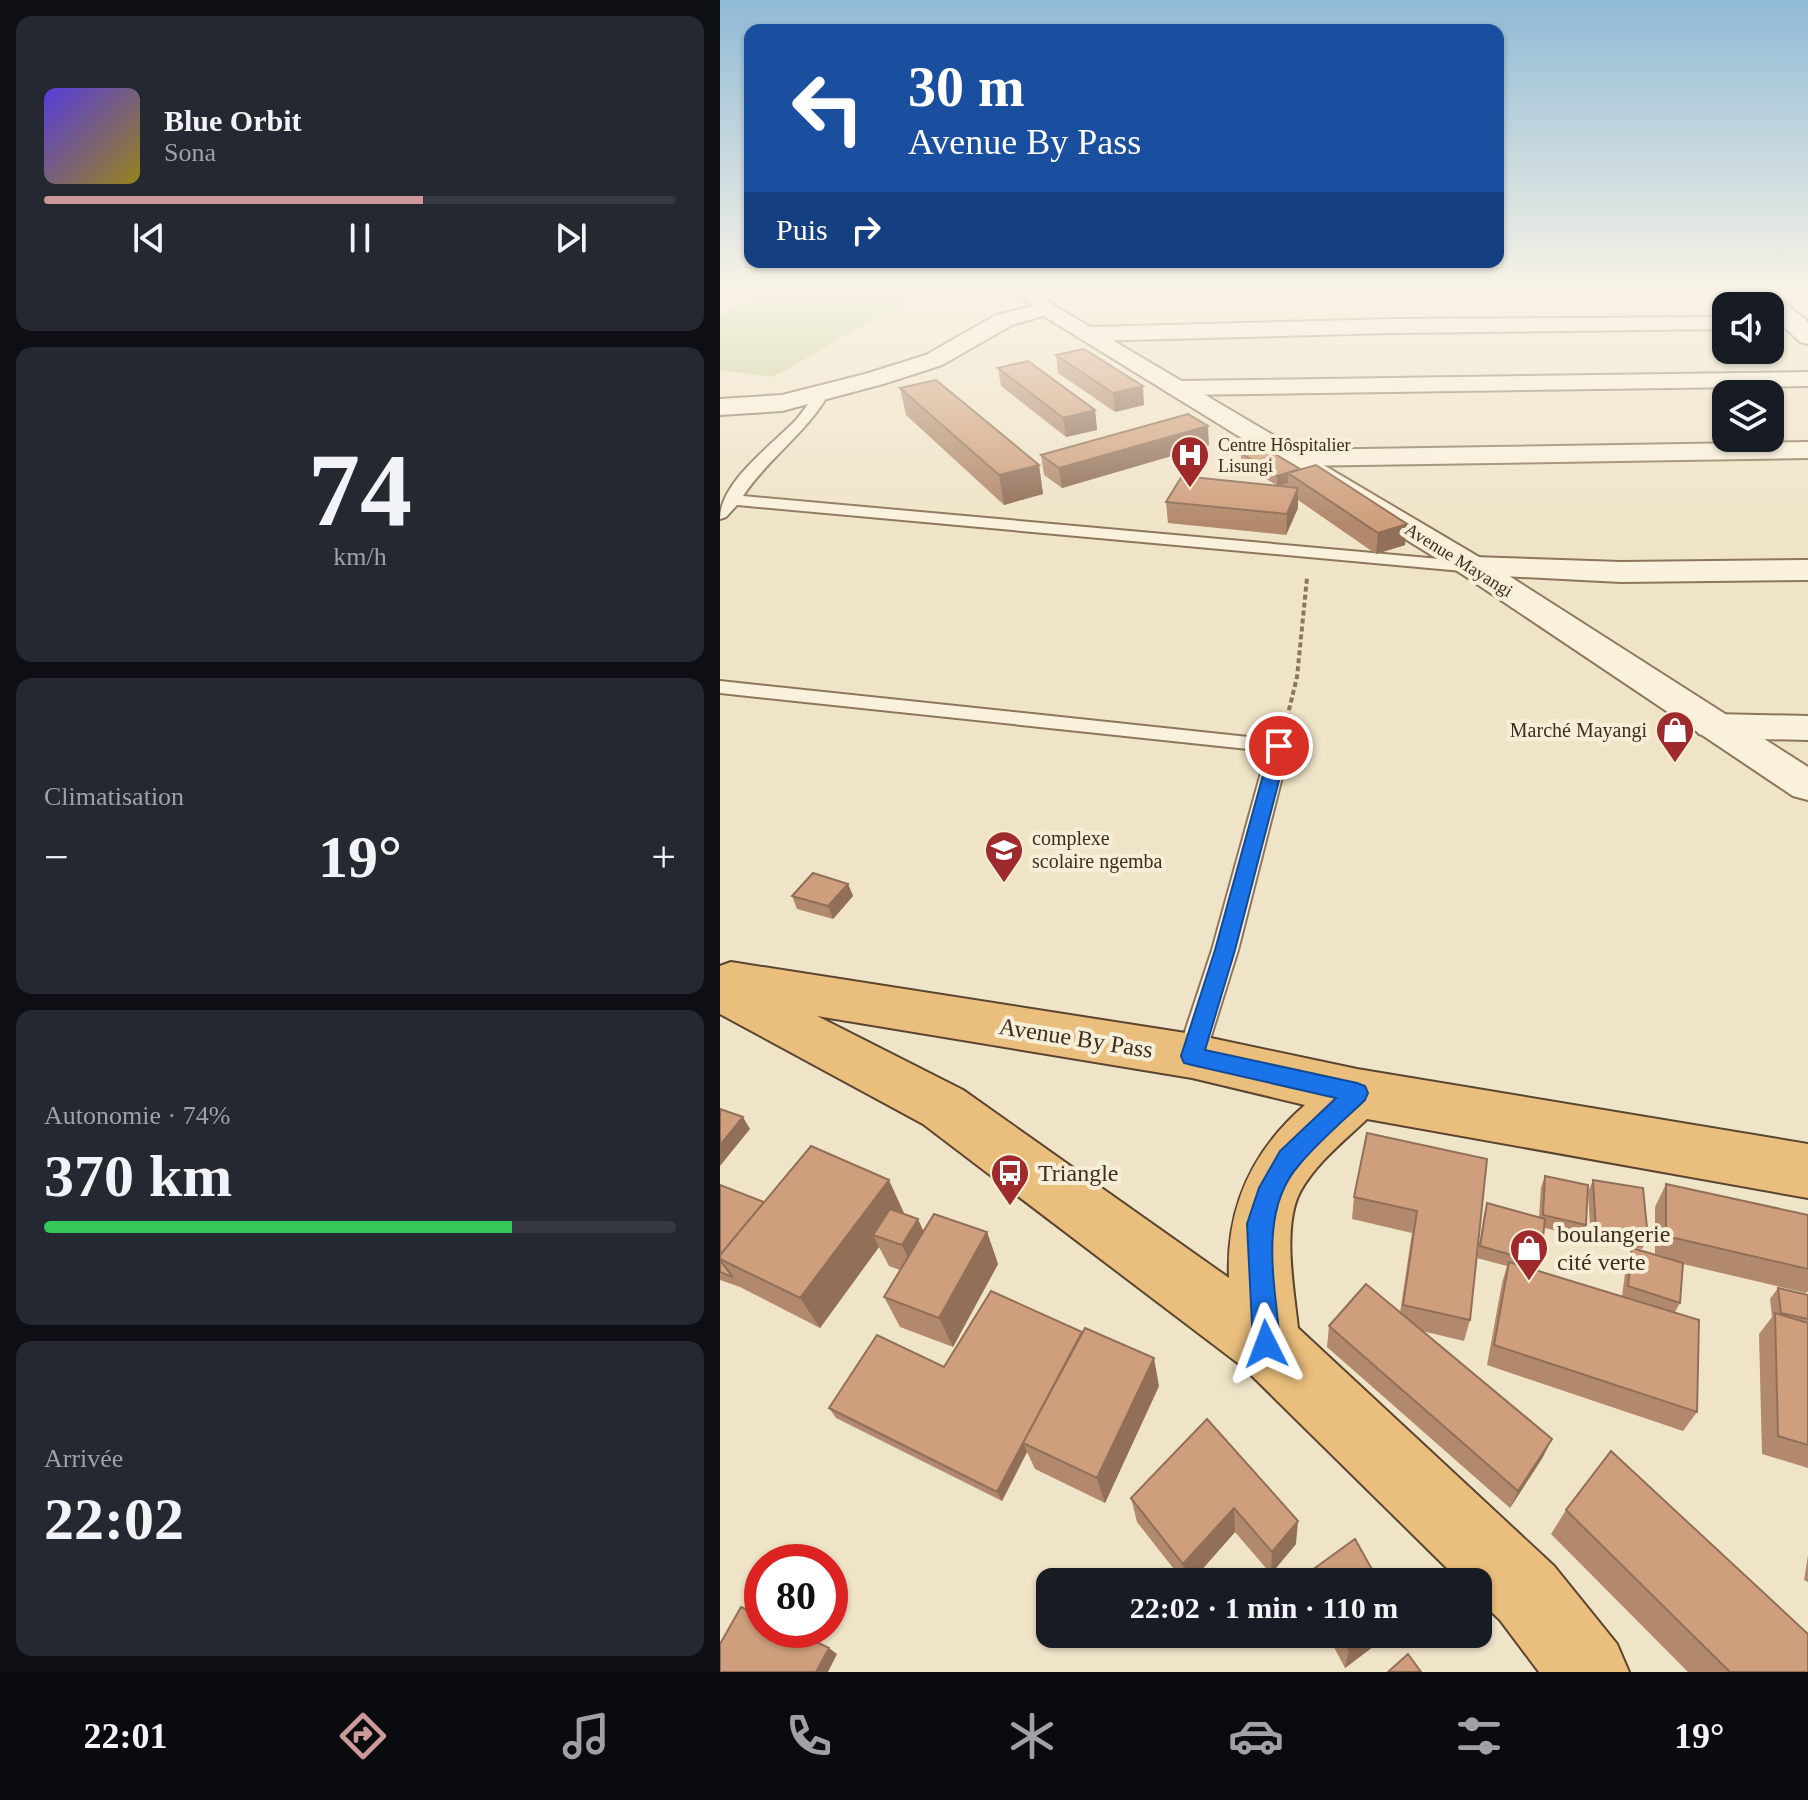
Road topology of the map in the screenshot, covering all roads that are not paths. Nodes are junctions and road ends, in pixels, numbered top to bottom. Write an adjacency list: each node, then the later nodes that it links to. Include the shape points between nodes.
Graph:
1 (910, 367): 5 (street)
2 (1143, 367): 4 (street, Avenue Mayangi)
3 (1808, 379): 4 (street)
4 (1177, 388): 8 (street, Avenue Mayangi)
5 (822, 393): 6 (street, via 772,404); 9 (lane, via 809,417 738,488)
6 (720, 407)
7 (1808, 450): 8 (street)
8 (1294, 458): 11 (street, Avenue Mayangi)
9 (735, 500): 10 (lane); 11 (lane)
10 (720, 514)
11 (1473, 567): 12 (street); 14 (street, Avenue Mayangi)
12 (1808, 570)
13 (720, 687): 19 (lane, via 1279,746)
14 (1713, 726): 15 (street); 16 (street, Avenue Mayangi)
15 (1808, 728)
16 (1808, 786)
17 (720, 980): 19 (highway, Avenue By Pass)
18 (720, 990): 22 (highway, via 943,1107)
19 (1192, 1056): 20 (highway, Avenue By Pass)
20 (1357, 1093): 21 (highway, Avenue By Pass); 22 (highway, via 1288,1159 1271,1188 1260,1224)
21 (1808, 1171)
22 (1266, 1344): 23 (highway, via 1527,1593)
23 (1589, 1672)

